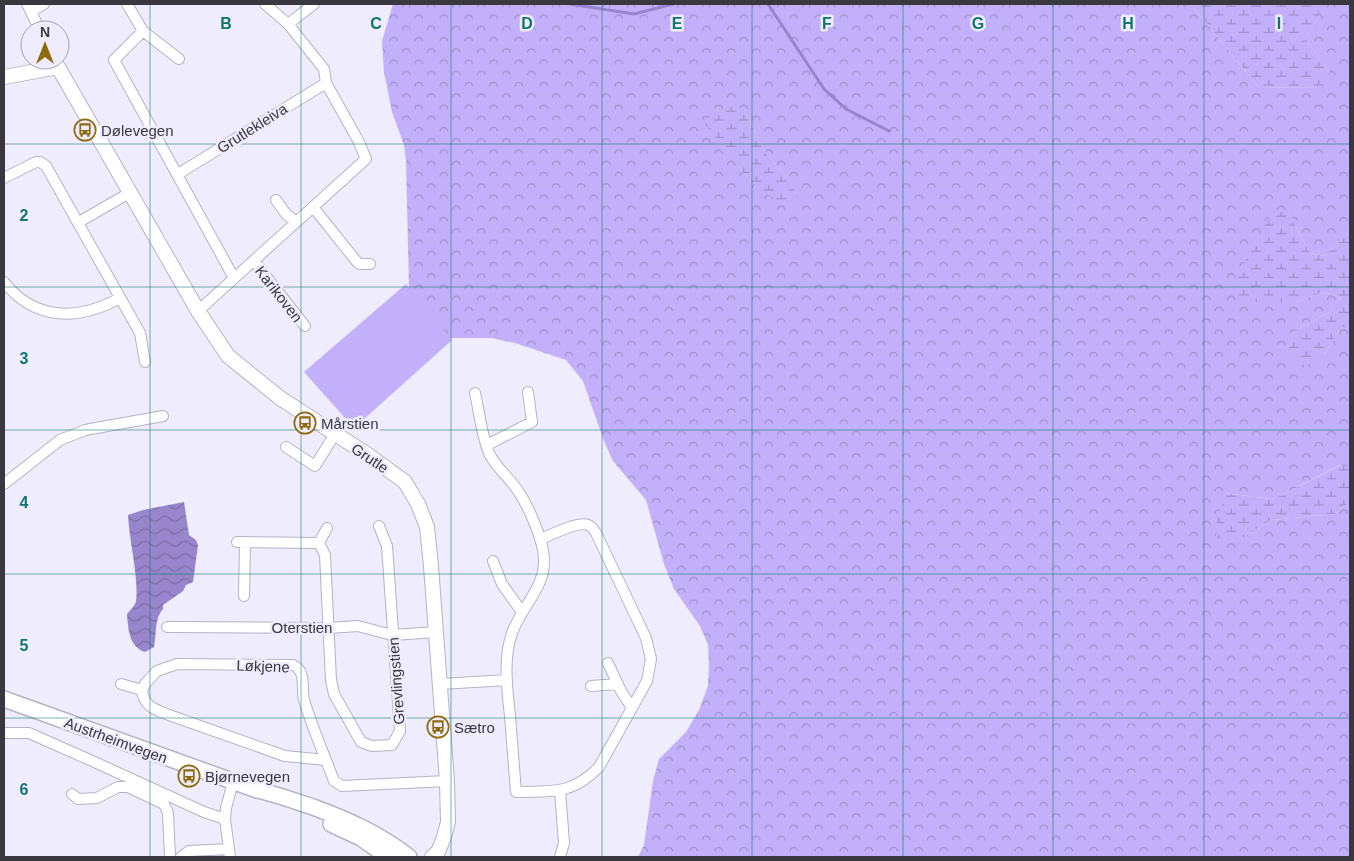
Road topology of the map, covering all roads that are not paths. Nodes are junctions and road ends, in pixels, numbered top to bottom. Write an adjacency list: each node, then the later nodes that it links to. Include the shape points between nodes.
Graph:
1 (44, 4): 5 (street)
2 (127, 4): 8 (street)
3 (265, 4): 7 (street)
4 (314, 4): 7 (street)
5 (29, 8): 6 (street)
6 (35, 20)
7 (288, 24): 13 (street, via 324,69)
8 (143, 31): 9 (street); 14 (street, via 114,60)
9 (179, 59)
10 (30, 70): 12 (street)
11 (61, 70): 16 (street, Grutle)
12 (4, 77)
13 (326, 83): 14 (street, Grutlekleiva); 18 (street, Karikoven, via 366,159)
14 (178, 174): 23 (street)
15 (4, 178): 19 (street, via 40,162 46,166)
16 (131, 192): 19 (street); 26 (street, Grutle)
17 (276, 200): 20 (street)
18 (313, 207): 20 (street, Karikoven); 22 (street, via 357,262)
19 (79, 222): 25 (street)
20 (296, 222): 21 (street, Karikoven)
21 (254, 261): 23 (street, Karikoven); 27 (street, Karikoven)
22 (370, 264)
23 (234, 278): 26 (street, Karikoven)
24 (4, 282): 25 (street, via 27,304 54,313 88,311)
25 (120, 298): 28 (street, via 140,332)
26 (198, 311): 32 (street, Grutle, via 228,356 280,398)
27 (305, 326)
28 (145, 362)
29 (475, 392): 33 (street)
30 (528, 392): 33 (street, via 532,422)
31 (163, 416): 35 (street, via 85,430 60,440)
32 (335, 434): 34 (street, via 315,466); 45 (street, Grutle, via 406,482 418,504 427,527)
33 (487, 445): 38 (street, via 490,455 520,494)
34 (286, 447)
35 (4, 484)
36 (379, 526): 46 (street, Grevlingstien, via 387,546)
37 (327, 528): 39 (street)
38 (541, 539): 42 (street, via 545,570); 55 (street, via 584,524 596,534 646,638 651,659 647,681)
39 (319, 543): 41 (street, via 241,542); 44 (street, Grevlingstien, via 326,555)
40 (493, 561): 42 (street, via 502,584)
41 (244, 596)
42 (522, 612): 48 (street, via 512,633)
43 (167, 627): 44 (street, Oterstien)
44 (329, 628): 46 (street, Oterstien, via 358,626); 46 (street, Grevlingstien, via 334,694 361,742 372,746 392,744 400,731)
45 (437, 632): 46 (street, Oterstien); 50 (street, Grutle)
46 (392, 635)
47 (608, 662): 51 (street)
48 (507, 680): 50 (street); 61 (street, via 516,792)
49 (121, 684): 53 (street)
50 (440, 684): 58 (street, Grutle)
51 (618, 684): 52 (street); 55 (street)
52 (591, 686)
53 (142, 690): 57 (street, via 145,702 151,708 169,715 285,756); 57 (street, Løkjene, via 157,671 177,664 299,667 303,698)
54 (4, 699): 59 (main road, Austrheimvegen)
55 (632, 708): 61 (street, via 599,766 582,782)
56 (4, 733): 63 (street, via 29,733)
57 (326, 760): 58 (street, Løkjene, via 334,780 342,786)
58 (447, 781): 69 (street, Grutle, via 448,822 438,852)
59 (233, 782): 60 (main road, Austrheimvegen); 63 (street)
60 (257, 790): 67 (main road, Austrheimvegen, via 360,838); 68 (main road, Austrheimvegen, via 360,826)
61 (560, 791): 70 (street, via 564,843)
62 (72, 794): 65 (street, via 78,799 97,798 118,787 128,787 164,804 168,813)
63 (225, 819): 64 (street)
64 (229, 853): 66 (street, via 189,851)
65 (170, 857)
66 (181, 857)
67 (388, 857)
68 (409, 857)
69 (432, 857)
70 (560, 857)

